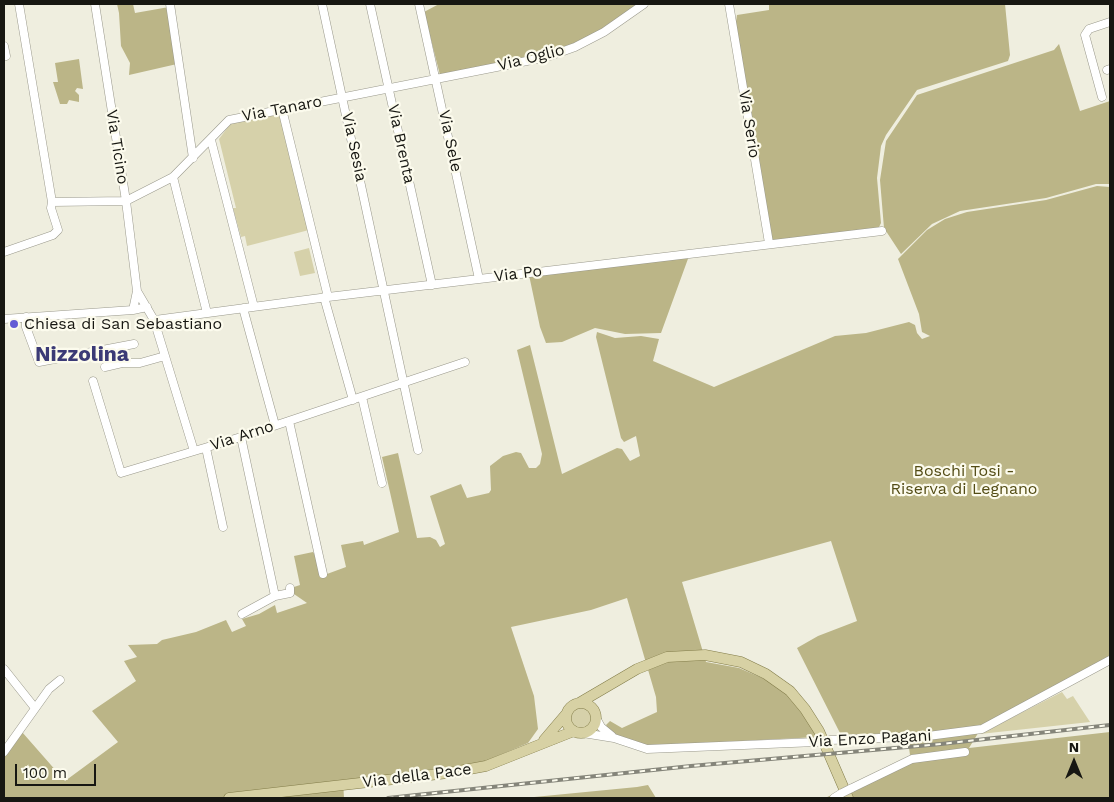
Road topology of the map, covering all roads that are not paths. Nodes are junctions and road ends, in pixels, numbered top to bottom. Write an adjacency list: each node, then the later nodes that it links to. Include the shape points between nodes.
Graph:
1 (18, 4): 21 (street)
2 (95, 4): 20 (street, Via Ticino)
3 (170, 4): 18 (street)
4 (322, 4): 14 (street, Via Sesia)
5 (370, 4): 13 (street, Via Brenta)
6 (419, 4): 12 (street, Via Sele)
7 (644, 4): 12 (street, Via Oglio, via 604,32 547,57)
8 (730, 4): 23 (street, Via Serio)
9 (1110, 22): 15 (street, via 1089,30 1085,35)
10 (4, 46): 11 (street)
11 (6, 56)
12 (436, 78): 13 (street, Via Tanaro); 25 (street, Via Sele)
13 (388, 88): 14 (street, Via Tanaro); 26 (street, Via Brenta)
14 (343, 97): 16 (street, Via Tanaro); 27 (street, Via Sesia)
15 (1102, 97)
16 (282, 109): 17 (street, Via Tanaro, via 230,120); 29 (street)
17 (211, 140): 18 (street, Via Tanaro); 32 (street)
18 (193, 158): 19 (street, Via Tanaro)
19 (173, 177): 20 (street, Via Tanaro); 34 (street)
20 (126, 201): 21 (street); 28 (street, Via Ticino)
21 (52, 202): 24 (street, via 58,228 56,233)
22 (882, 230): 23 (street, Via Po)
23 (769, 243): 25 (street, Via Po)
24 (4, 252)
25 (479, 279): 26 (street, Via Po)
26 (432, 284): 27 (street, Via Po)
27 (385, 290): 29 (street, Via Po); 43 (street, Via Sesia)
28 (137, 291): 30 (street); 31 (street)
29 (326, 297): 32 (street, Via Po); 45 (street)
30 (145, 304): 31 (street); 37 (street)
31 (133, 306): 35 (street)
32 (254, 307): 33 (street, Via Po)
33 (243, 308): 34 (street, Via Po); 47 (street)
34 (207, 313): 37 (street, Via Po)
35 (26, 317): 36 (street); 38 (street, via 26,327 40,362)
36 (4, 319)
37 (154, 320): 39 (street)
38 (134, 344)
39 (165, 356): 41 (street); 51 (street)
40 (465, 362): 43 (street, Via Arno)
41 (105, 367)
42 (93, 381): 51 (street, Via Arno, via 121,473)
43 (404, 383): 44 (street, Via Arno); 50 (street, Via Sesia)
44 (362, 397): 45 (street, Via Arno); 52 (street)
45 (353, 400): 46 (street, Via Arno)
46 (288, 421): 47 (street, Via Arno); 54 (street)
47 (275, 425): 48 (street, Via Arno)
48 (241, 437): 49 (street, Via Arno); 56 (street)
49 (206, 448): 51 (street, Via Arno); 53 (street)
50 (418, 450)
51 (194, 451)
52 (382, 483)
53 (223, 527)
54 (323, 574)
55 (290, 588): 56 (street, via 290,593)
56 (275, 596): 57 (street)
57 (242, 614)
58 (1110, 660): 67 (street, Via Enzo Pagani, bridge, via 982,729 928,736 656,750 638,748)
59 (4, 669): 63 (street)
60 (60, 680): 63 (street)
61 (604, 690): 62 (main road); 65 (main road); 71 (main road, via 637,669 674,656 719,657 757,669 790,691 805,709 819,731)
62 (580, 703): 64 (main road); 65 (main road, via 587,705)
63 (35, 708): 69 (street)
64 (568, 712): 66 (main road, via 568,725); 68 (main road, Via della Pace)
65 (595, 714): 66 (main road, via 593,726); 67 (street, Via Enzo Pagani, via 601,727)
66 (578, 732): 67 (street, Via Enzo Pagani); 68 (main road, Via della Pace)
67 (614, 738)
68 (540, 744): 72 (main road, Via della Pace, via 493,764 472,769)
69 (4, 752)
70 (965, 752): 71 (street, via 912,759)
71 (846, 793): 73 (street)
72 (229, 798)
73 (834, 798)

